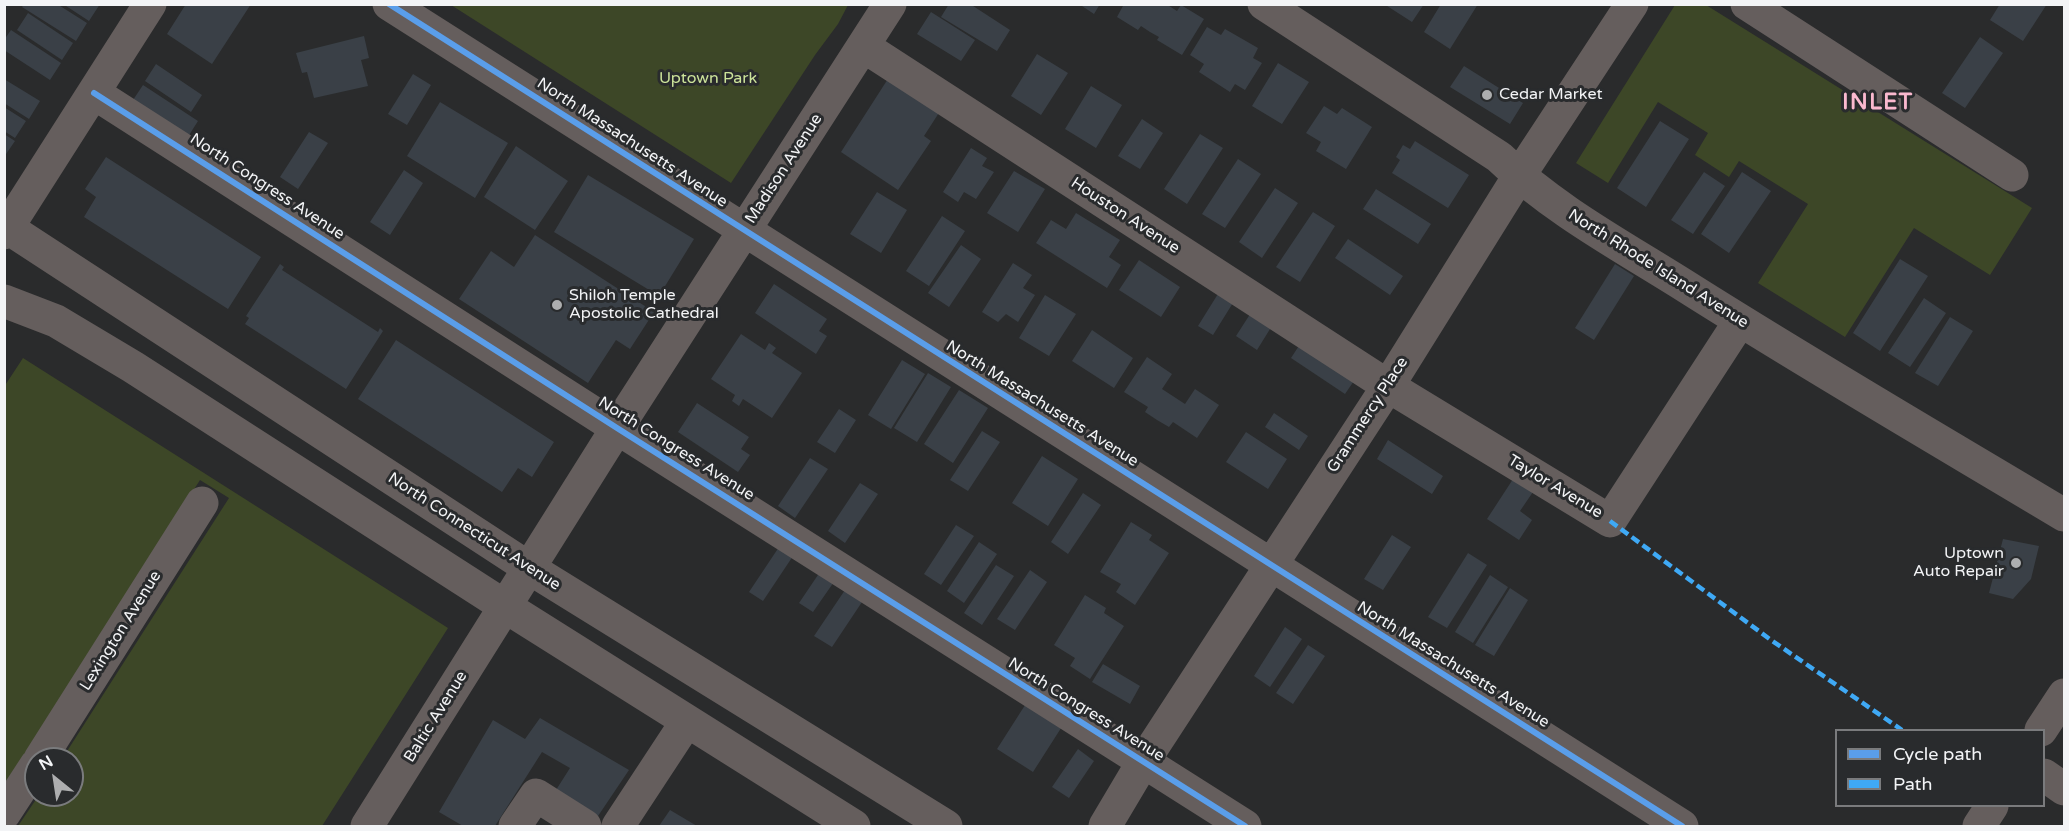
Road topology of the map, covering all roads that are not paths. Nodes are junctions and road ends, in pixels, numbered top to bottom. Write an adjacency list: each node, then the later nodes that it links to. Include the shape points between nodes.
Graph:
1 (150, 4): 8 (street)
2 (388, 4): 12 (street, North Massachusetts Avenue)
3 (890, 4): 7 (street, Madison Avenue)
4 (1263, 4): 10 (street, North Rhode Island Avenue, via 1499,157)
5 (1632, 4): 10 (street, Grammercy Place)
6 (1747, 4): 9 (street)
7 (863, 46): 12 (street, Madison Avenue); 15 (street, Houston Avenue)
8 (94, 93): 11 (street); 16 (street, North Congress Avenue)
9 (2013, 175)
10 (1519, 176): 14 (street, North Rhode Island Avenue, via 1552,202); 15 (street, Grammercy Place)
11 (6, 231): 20 (street, North Connecticut Avenue)
12 (744, 231): 16 (street, Madison Avenue); 19 (street, North Massachusetts Avenue)
13 (4, 301): 21 (street, via 56,321 133,367)
14 (1740, 321): 15 (street, Taylor Avenue, via 1610,521); 18 (street, North Rhode Island Avenue)
15 (1388, 386): 19 (street, Grammercy Place)
16 (617, 428): 20 (street, Madison Avenue); 26 (street, North Congress Avenue)
17 (202, 503): 25 (street, Lexington Avenue)
18 (2064, 515)
19 (1272, 566): 26 (street, Grammercy Place); 40 (street, North Massachusetts Avenue)
20 (530, 568): 21 (street, Madison Avenue); 37 (street, North Connecticut Avenue)
21 (506, 607): 23 (street); 32 (street, Baltic Avenue)
22 (2064, 695): 24 (street)
23 (687, 721): 35 (street); 36 (street)
24 (2042, 729)
25 (47, 747)
26 (1143, 762): 38 (street, Grammercy Place); 39 (street, North Congress Avenue)
27 (2045, 776): 29 (street)
28 (24, 783): 31 (street)
29 (2064, 789)
30 (1991, 807): 41 (street)
31 (4, 814)
32 (367, 826)
33 (515, 826): 34 (street, via 536,795)
34 (585, 826)
35 (618, 826)
36 (854, 826)
37 (946, 826)
38 (1104, 826)
39 (1245, 826)
40 (1682, 826)
41 (1979, 826)

